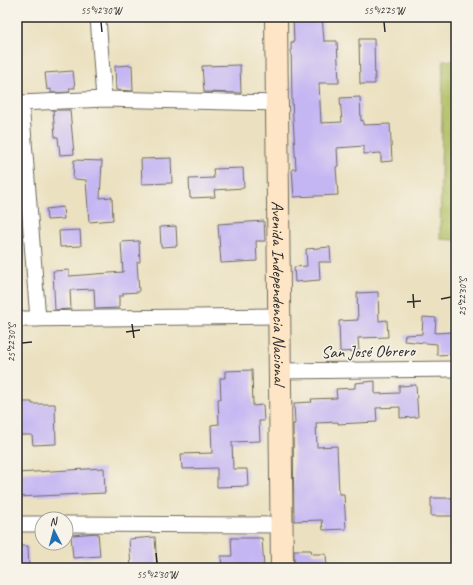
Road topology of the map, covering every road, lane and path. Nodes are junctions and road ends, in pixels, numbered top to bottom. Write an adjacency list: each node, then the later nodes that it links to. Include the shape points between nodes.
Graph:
1 (98, 17): 3 (street)
2 (276, 17): 4 (main road, Avenida Independencia Nacional)
3 (104, 99): 4 (street); 7 (street, via 21,103)
4 (277, 103): 5 (main road, Avenida Independencia Nacional)
5 (279, 316): 7 (street); 9 (main road, Avenida Independencia Nacional)
6 (17, 319): 7 (street)
7 (38, 319)
8 (456, 369): 9 (street, San José Obrero)
9 (280, 371): 13 (main road, Avenida Independencia Nacional)
10 (17, 524): 11 (street)
11 (34, 524)
12 (74, 524): 13 (street)
13 (282, 525): 14 (main road, Avenida Independencia Nacional)
14 (282, 568)

